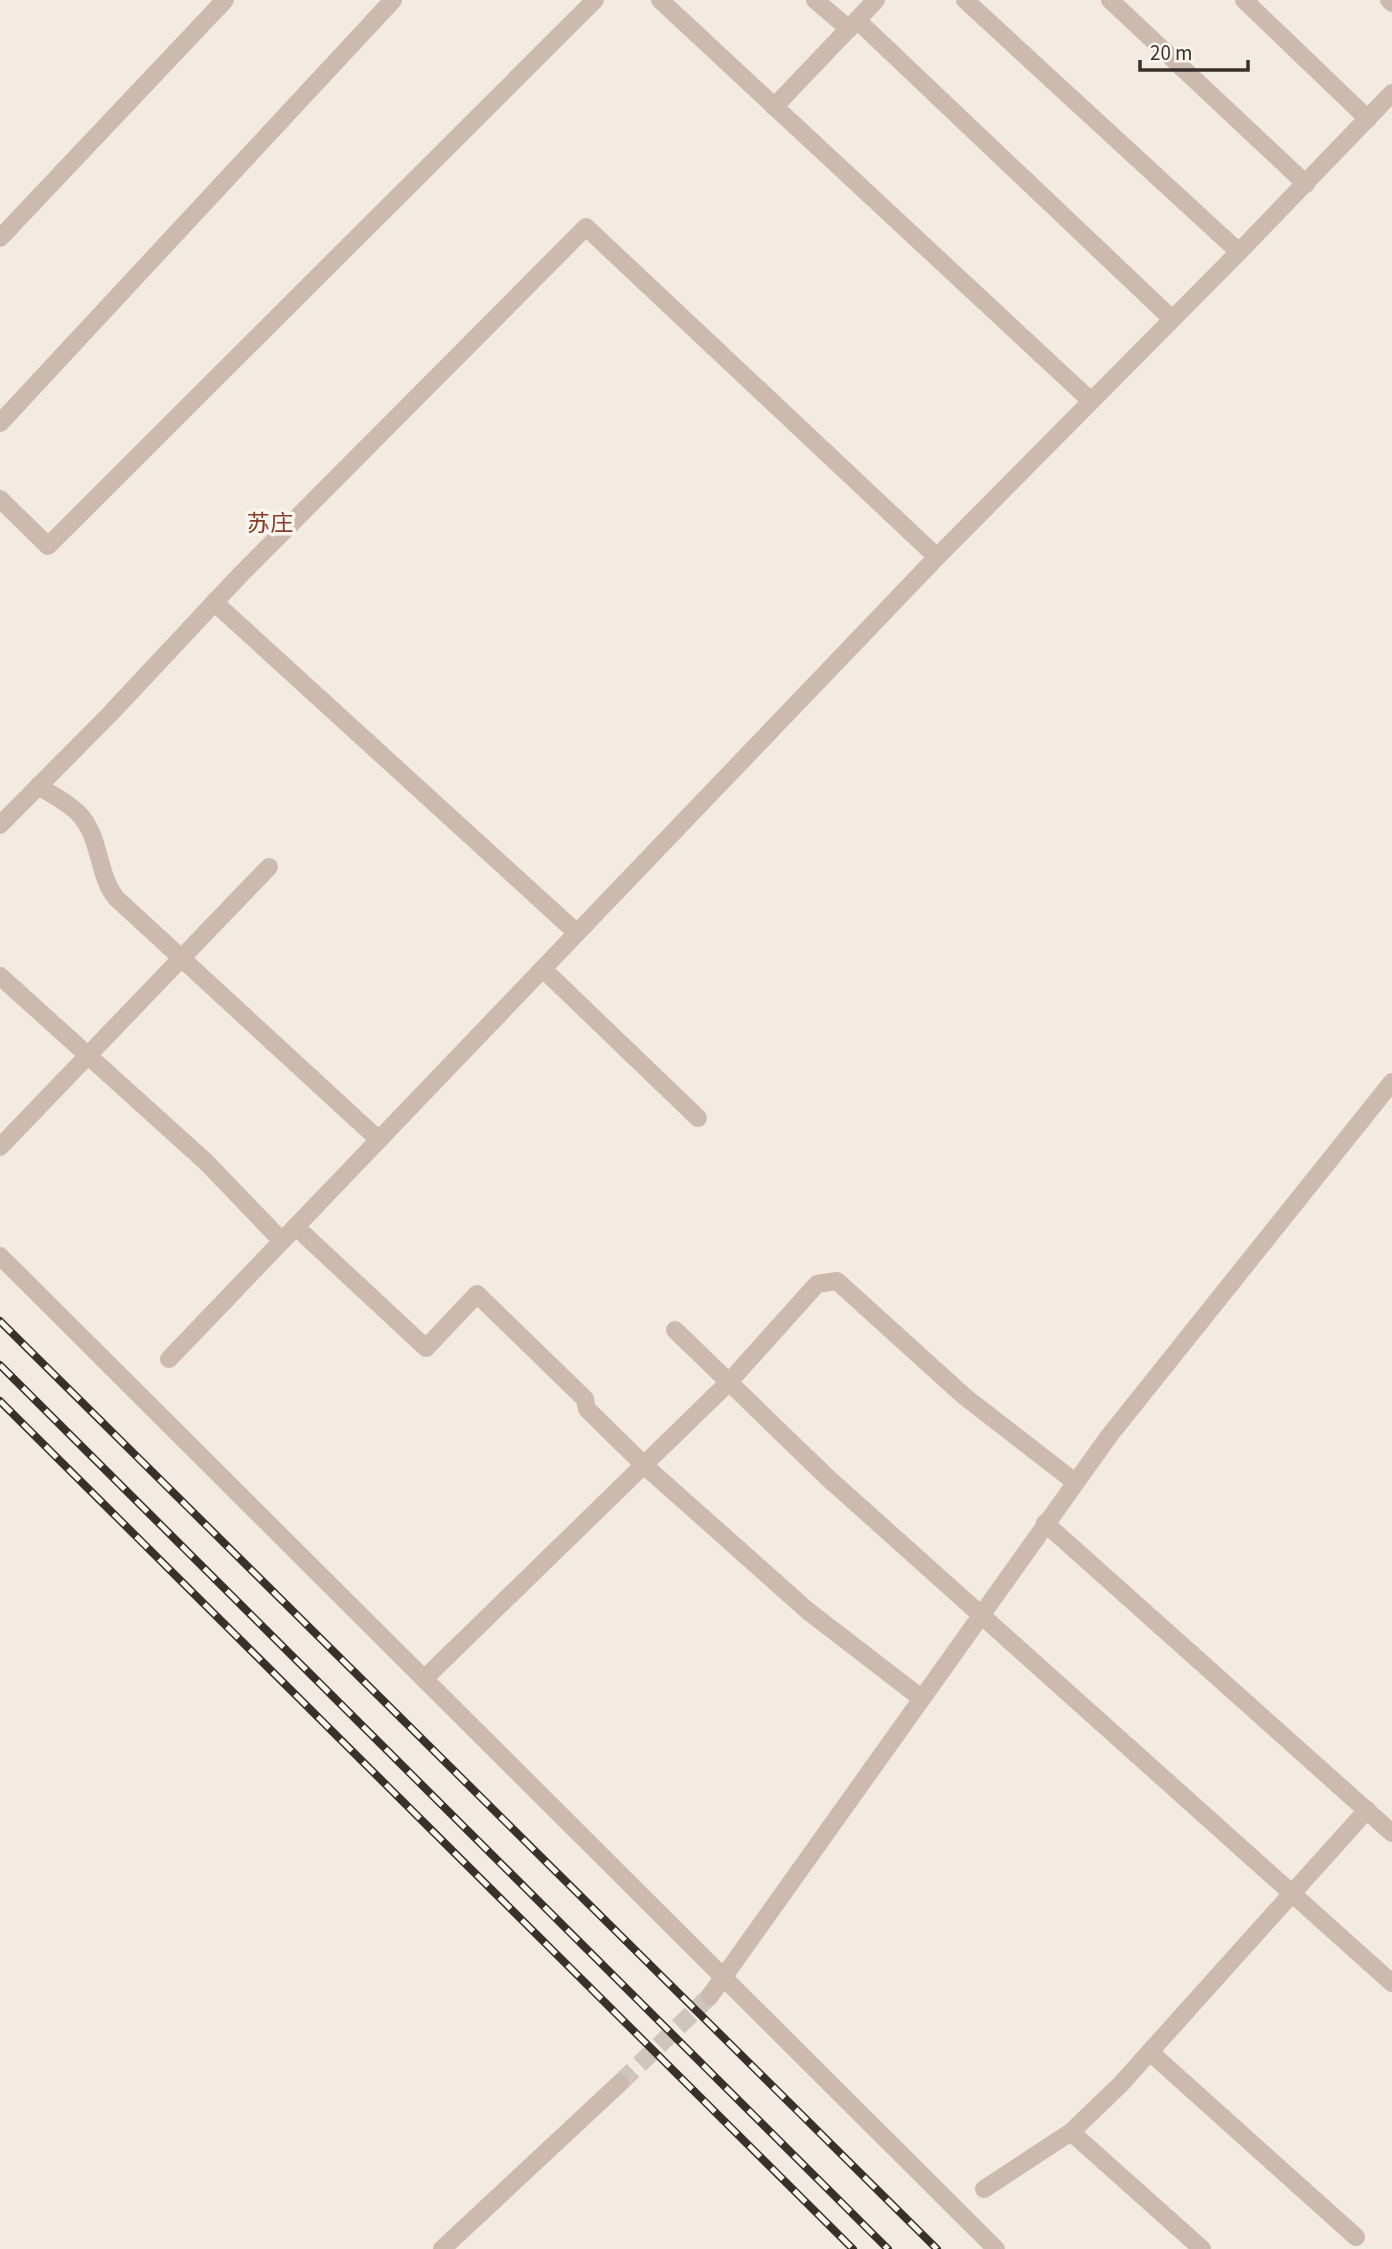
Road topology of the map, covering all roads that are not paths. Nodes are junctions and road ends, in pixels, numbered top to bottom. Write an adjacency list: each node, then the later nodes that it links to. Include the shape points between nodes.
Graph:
1 (225, 0): 15 (street)
2 (393, 0): 19 (street)
3 (595, 0): 20 (street, via 48,546)
4 (660, 0): 12 (street)
5 (815, 0): 10 (street)
6 (876, 0): 10 (street)
7 (965, 0): 16 (street)
8 (1110, 0): 14 (street)
9 (1244, 0): 13 (street)
10 (853, 24): 12 (street); 17 (street)
11 (1392, 93): 13 (street)
12 (774, 107): 18 (street)
13 (1368, 119): 14 (street)
14 (1306, 184): 16 (street)
15 (0, 238)
16 (1239, 252): 17 (street)
17 (1172, 319): 18 (street)
18 (1091, 401): 21 (street)
19 (0, 423)
20 (0, 499)
21 (937, 557): 22 (street, via 586,228); 26 (street)
22 (215, 602): 23 (street); 26 (street)
23 (38, 786): 24 (street); 27 (street, via 79,813 91,834 107,887)
24 (0, 825)
25 (269, 867): 27 (street)
26 (577, 933): 28 (street)
27 (181, 959): 30 (street); 33 (street)
28 (543, 969): 32 (street); 33 (street)
29 (0, 976): 30 (street)
30 (88, 1056): 34 (street); 36 (street, via 206,1162)
31 (1392, 1082): 42 (street)
32 (698, 1118)
33 (379, 1140): 35 (street)
34 (0, 1147)
35 (296, 1227): 36 (street); 41 (street, via 426,1348 477,1294 585,1399 587,1409)
36 (282, 1241): 39 (street)
37 (0, 1255): 45 (street)
38 (675, 1330): 40 (street)
39 (169, 1359)
40 (729, 1382): 41 (street); 42 (street, via 817,1284 837,1281 964,1396); 44 (street, via 828,1478)
41 (645, 1466): 45 (street); 46 (street, via 808,1611)
42 (1075, 1482): 43 (street)
43 (1045, 1523): 44 (street); 47 (street)
44 (981, 1614): 46 (street); 49 (street)
45 (424, 1679): 50 (street)
46 (921, 1698): 50 (street)
47 (1367, 1810): 48 (street); 49 (street)
48 (1392, 1833)
49 (1293, 1894): 51 (street); 53 (street)
50 (723, 1977): 52 (street); 59 (street)
51 (1392, 1983)
52 (710, 1996)
53 (1151, 2053): 55 (street); 57 (street)
54 (620, 2083): 58 (street)
55 (1071, 2132): 56 (street); 60 (street)
56 (984, 2189)
57 (1356, 2237)
58 (442, 2249)
59 (996, 2249)
60 (1202, 2249)

